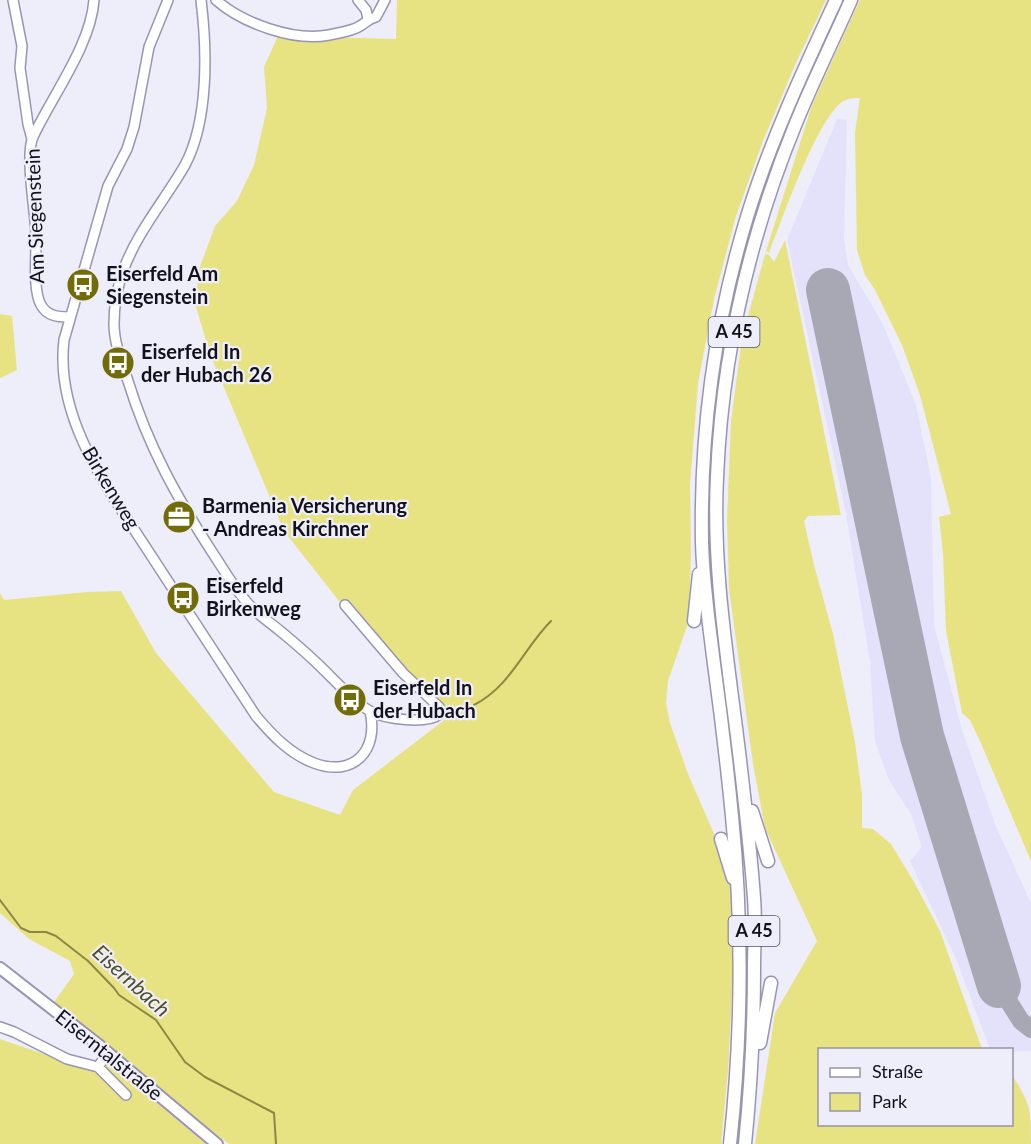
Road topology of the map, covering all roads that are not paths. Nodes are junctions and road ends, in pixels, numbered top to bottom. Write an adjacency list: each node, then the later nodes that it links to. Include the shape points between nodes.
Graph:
1 (13, 0): 11 (street)
2 (94, 0): 11 (street, Am Siegenstein, via 85,36)
3 (168, 0): 12 (street, Birkenweg, via 149,47 130,138 108,186)
4 (201, 0): 16 (street, via 205,47 202,106 196,135 184,165 124,269 116,294 116,342 139,418 160,464 243,598)
5 (216, 0): 10 (street, via 249,21 283,33 327,36 360,27)
6 (358, 0): 10 (street)
7 (385, 0): 10 (street, via 376,17)
8 (836, 0): 13 (highway, A 45, via 767,159 732,270 709,392)
9 (851, 0): 17 (highway, A 45, via 796,122 761,220 746,273 723,393 716,480 717,542)
10 (368, 19)
11 (32, 139): 12 (street, Am Siegenstein, via 37,295 49,313)
12 (69, 317): 16 (street, Birkenweg, via 61,362 87,452 256,716 273,737 300,755 314,763 338,766 356,761 370,746)
13 (702, 543): 15 (highway); 20 (highway, A 45)
14 (345, 605): 16 (street, via 403,673 441,710 437,717 422,720)
15 (694, 621)
16 (370, 711)
17 (741, 768): 19 (highway); 26 (highway, A 45, via 754,900)
18 (721, 839): 20 (highway)
19 (768, 861)
20 (739, 898): 29 (highway, A 45, via 740,1018)
21 (0, 968): 24 (main road, Eiserntalstraße)
22 (771, 984): 26 (highway)
23 (0, 1027): 25 (street, via 67,1059)
24 (108, 1052): 25 (street); 28 (main road, Eiserntalstraße)
25 (98, 1067): 27 (street)
26 (750, 1094): 30 (highway, A 45)
27 (126, 1095)
28 (217, 1144)
29 (730, 1144)
30 (745, 1144)

